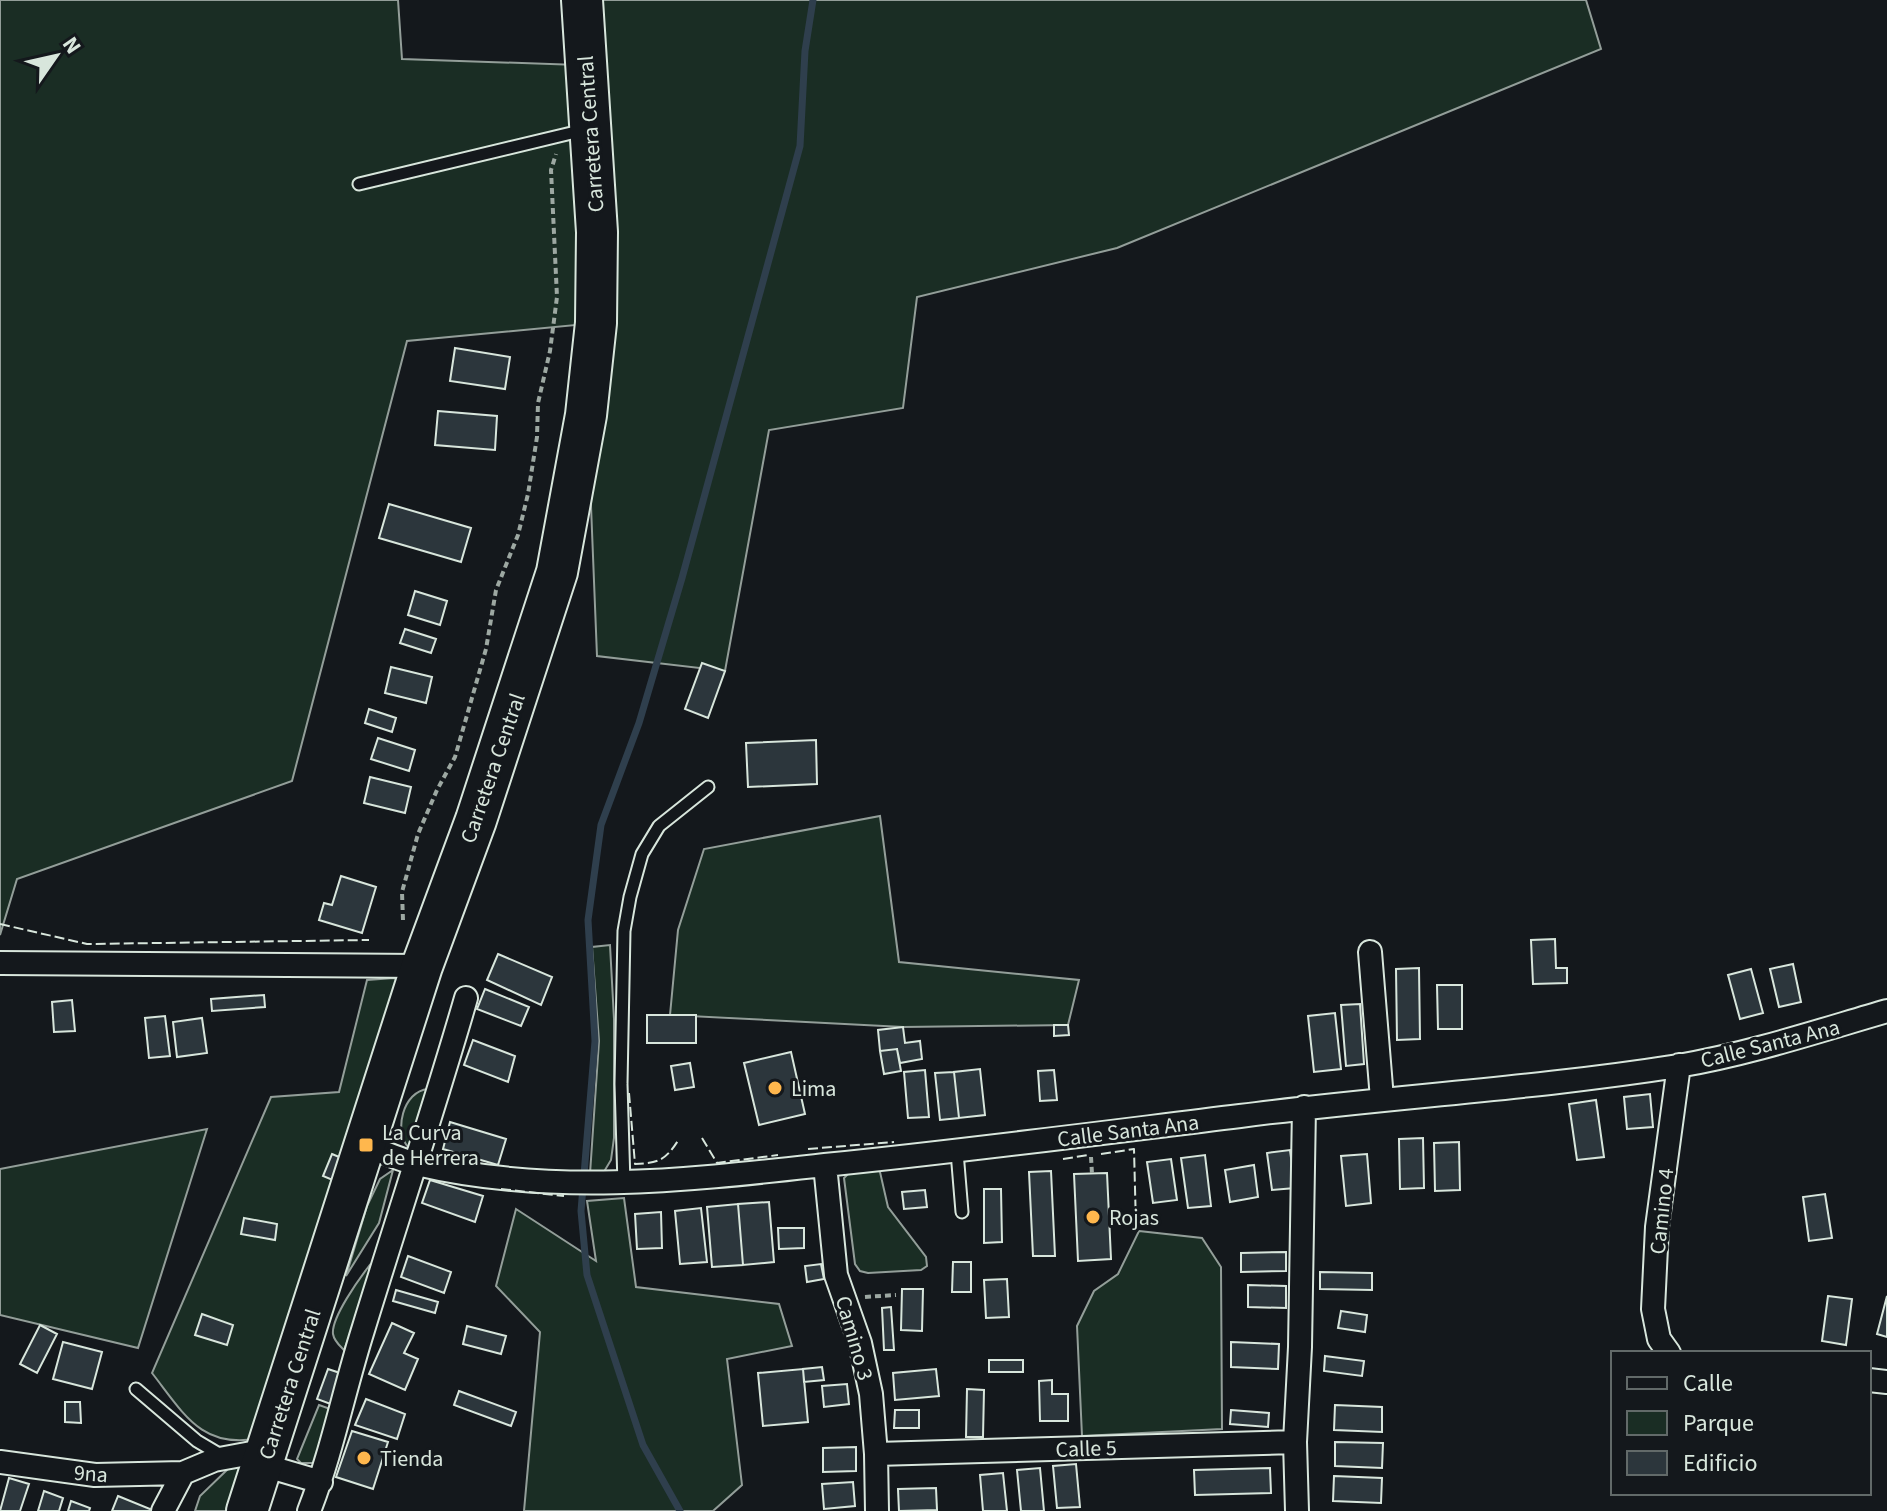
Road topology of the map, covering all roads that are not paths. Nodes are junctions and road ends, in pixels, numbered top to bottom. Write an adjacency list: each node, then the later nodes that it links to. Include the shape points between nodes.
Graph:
1 (582, 0): 2 (highway, Carretera Central)
2 (589, 132): 3 (lane); 7 (highway, Carretera Central, via 597,232 596,323 586,415 557,572)
3 (359, 184)
4 (708, 787): 17 (lane, via 659,826 642,854 630,897 624,931)
5 (1370, 952): 11 (street)
6 (0, 963): 7 (street)
7 (422, 966): 13 (highway, Carretera Central)
8 (466, 998): 15 (street)
9 (1887, 1011): 10 (street, Calle Santa Ana, via 1744,1053)
10 (1679, 1065): 11 (street, Calle Santa Ana); 19 (street, Camino 4, via 1657,1227 1653,1309 1659,1339)
11 (1382, 1099): 12 (street, Calle Santa Ana)
12 (1304, 1107): 14 (street, Calle Santa Ana); 21 (street)
13 (366, 1145): 15 (street, Calle Santa Ana); 23 (highway, Carretera Central)
14 (957, 1152): 16 (street, Calle Santa Ana); 18 (lane)
15 (414, 1163): 17 (street, Calle Santa Ana, via 494,1178); 26 (street)
16 (825, 1165): 17 (street, Calle Santa Ana); 22 (street, Camino 3, via 836,1275 860,1343)
17 (616, 1184)
18 (962, 1212)
19 (1668, 1351)
20 (136, 1389): 23 (lane, via 197,1441)
21 (1295, 1442): 22 (street, Calle 5); 31 (street)
22 (876, 1454): 30 (street, Camino 3)
23 (252, 1457): 25 (street, 9na); 26 (street); 28 (highway, Carretera Central)
24 (0, 1462): 25 (street, 9na, via 95,1475)
25 (183, 1473): 27 (street)
26 (321, 1482): 29 (street)
27 (163, 1511)
28 (247, 1511)
29 (309, 1511)
30 (877, 1511)
31 (1297, 1511)

